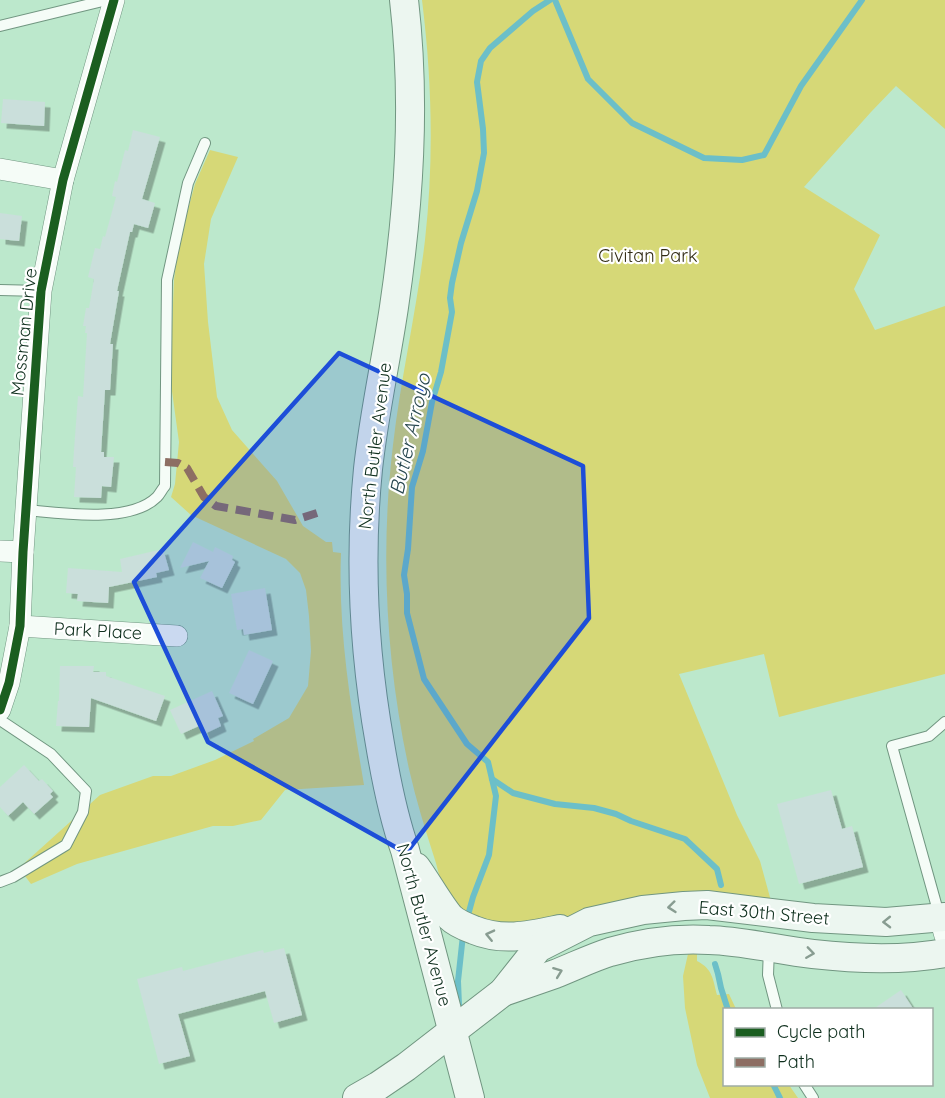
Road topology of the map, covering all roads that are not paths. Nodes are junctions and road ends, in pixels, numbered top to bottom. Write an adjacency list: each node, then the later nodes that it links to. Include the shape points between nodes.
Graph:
1 (107, 0): 4 (lane)
2 (114, 0): 7 (street, Mossman Drive)
3 (404, 0): 18 (main road, North Butler Avenue, via 410,81 408,178 394,308 368,469 364,567 373,704 387,785)
4 (0, 26)
5 (205, 143): 10 (lane, via 188,183 167,280 165,486 156,498 124,513)
6 (0, 169): 7 (street)
7 (63, 180): 9 (street, Mossman Drive)
8 (0, 290): 9 (lane)
9 (41, 291): 10 (street, Mossman Drive)
10 (26, 510): 12 (street, Mossman Drive)
11 (0, 551): 12 (street)
12 (23, 552): 13 (street, Mossman Drive)
13 (20, 626): 14 (street, Park Place); 15 (street, Mossman Drive)
14 (177, 636)
15 (0, 710)
16 (0, 720): 19 (lane, via 51,754 86,791 83,812 66,845)
17 (945, 722): 21 (lane, via 929,736 892,746)
18 (405, 850): 20 (main road, one-way to 18, via 531,935 486,935 451,918); 26 (main road, North Butler Avenue)
19 (0, 882)
20 (589, 922): 21 (main road, East 30th Street, one-way to 20, via 813,918 707,905 643,910); 24 (main road, East 30th Street, via 538,948)
21 (943, 924)
22 (769, 947): 23 (main road, one-way to 23, via 847,958 887,959); 24 (main road, one-way to 22, via 609,952 647,944 708,940); 25 (lane, via 768,975)
23 (945, 953)
24 (503, 992): 26 (main road, East 30th Street)
25 (776, 1008)
26 (452, 1031): 27 (main road, East 30th Street); 28 (main road, North Butler Avenue)
27 (357, 1098)
28 (470, 1098)

